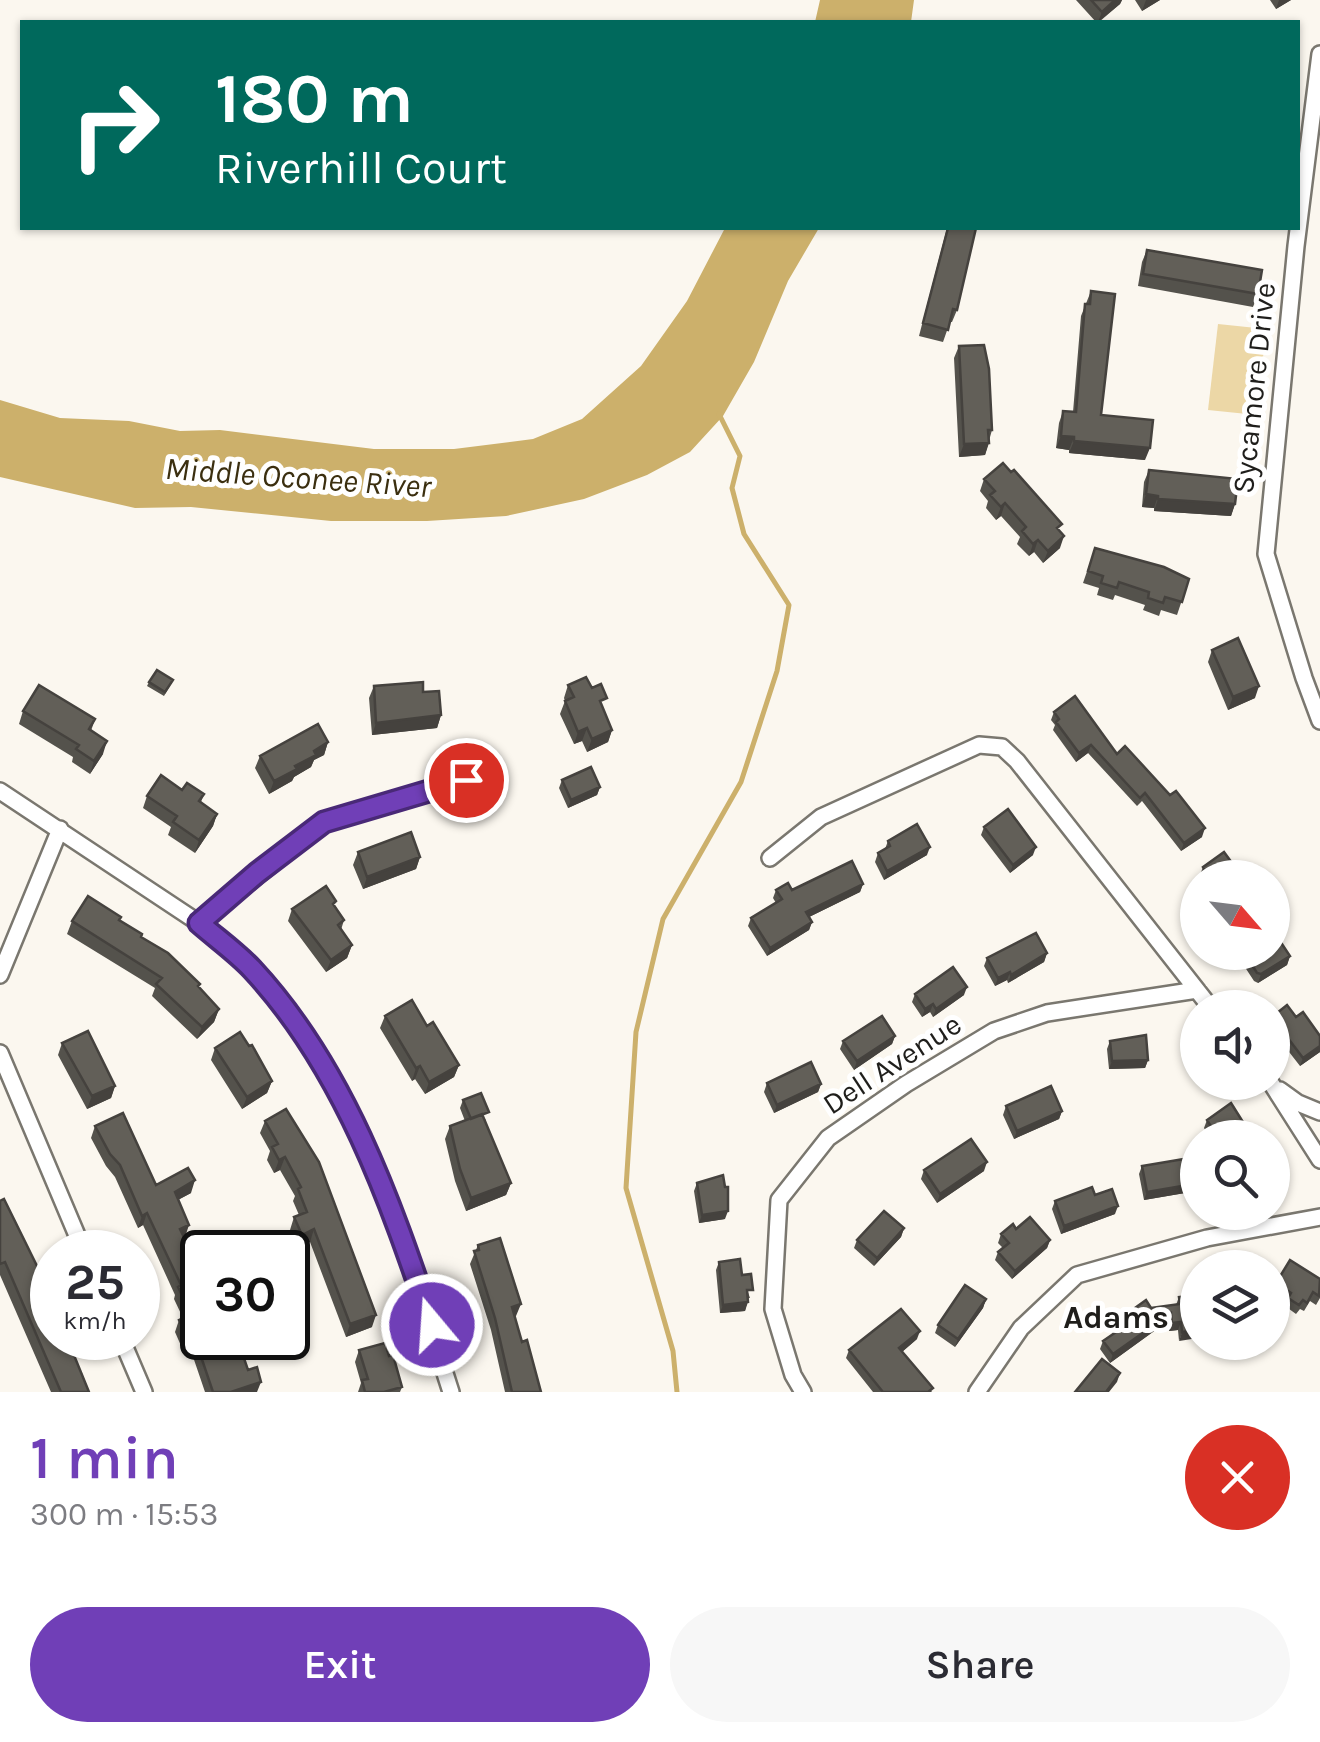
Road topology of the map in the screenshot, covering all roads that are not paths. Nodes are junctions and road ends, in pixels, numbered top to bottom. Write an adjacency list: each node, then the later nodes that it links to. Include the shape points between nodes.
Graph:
1 (1320, 54): 2 (street, Sycamore Drive)
2 (1300, 214)
3 (1298, 230): 4 (street, Sycamore Drive, via 1266,554)
4 (1320, 720)
5 (466, 780): 9 (street, via 324,822)
6 (0, 791): 7 (street)
7 (60, 830): 9 (street); 10 (street)
8 (770, 858): 11 (street, via 822,817 979,745 1002,747)
9 (199, 923): 22 (street, via 250,966 292,1016 340,1096 391,1204)
10 (0, 975)
11 (1197, 990)
12 (1180, 993): 23 (street, Dell Avenue, via 1047,1014 994,1031 828,1138 779,1200 774,1309)
13 (0, 1053): 19 (street)
14 (1290, 1097): 16 (street)
15 (1282, 1100): 17 (street)
16 (1320, 1112)
17 (1320, 1160)
18 (1320, 1217): 24 (street, via 1206,1238 1077,1275 1021,1328)
19 (75, 1230)
20 (130, 1360): 21 (street)
21 (144, 1392)
22 (450, 1392)
23 (803, 1392)
24 (977, 1392)

